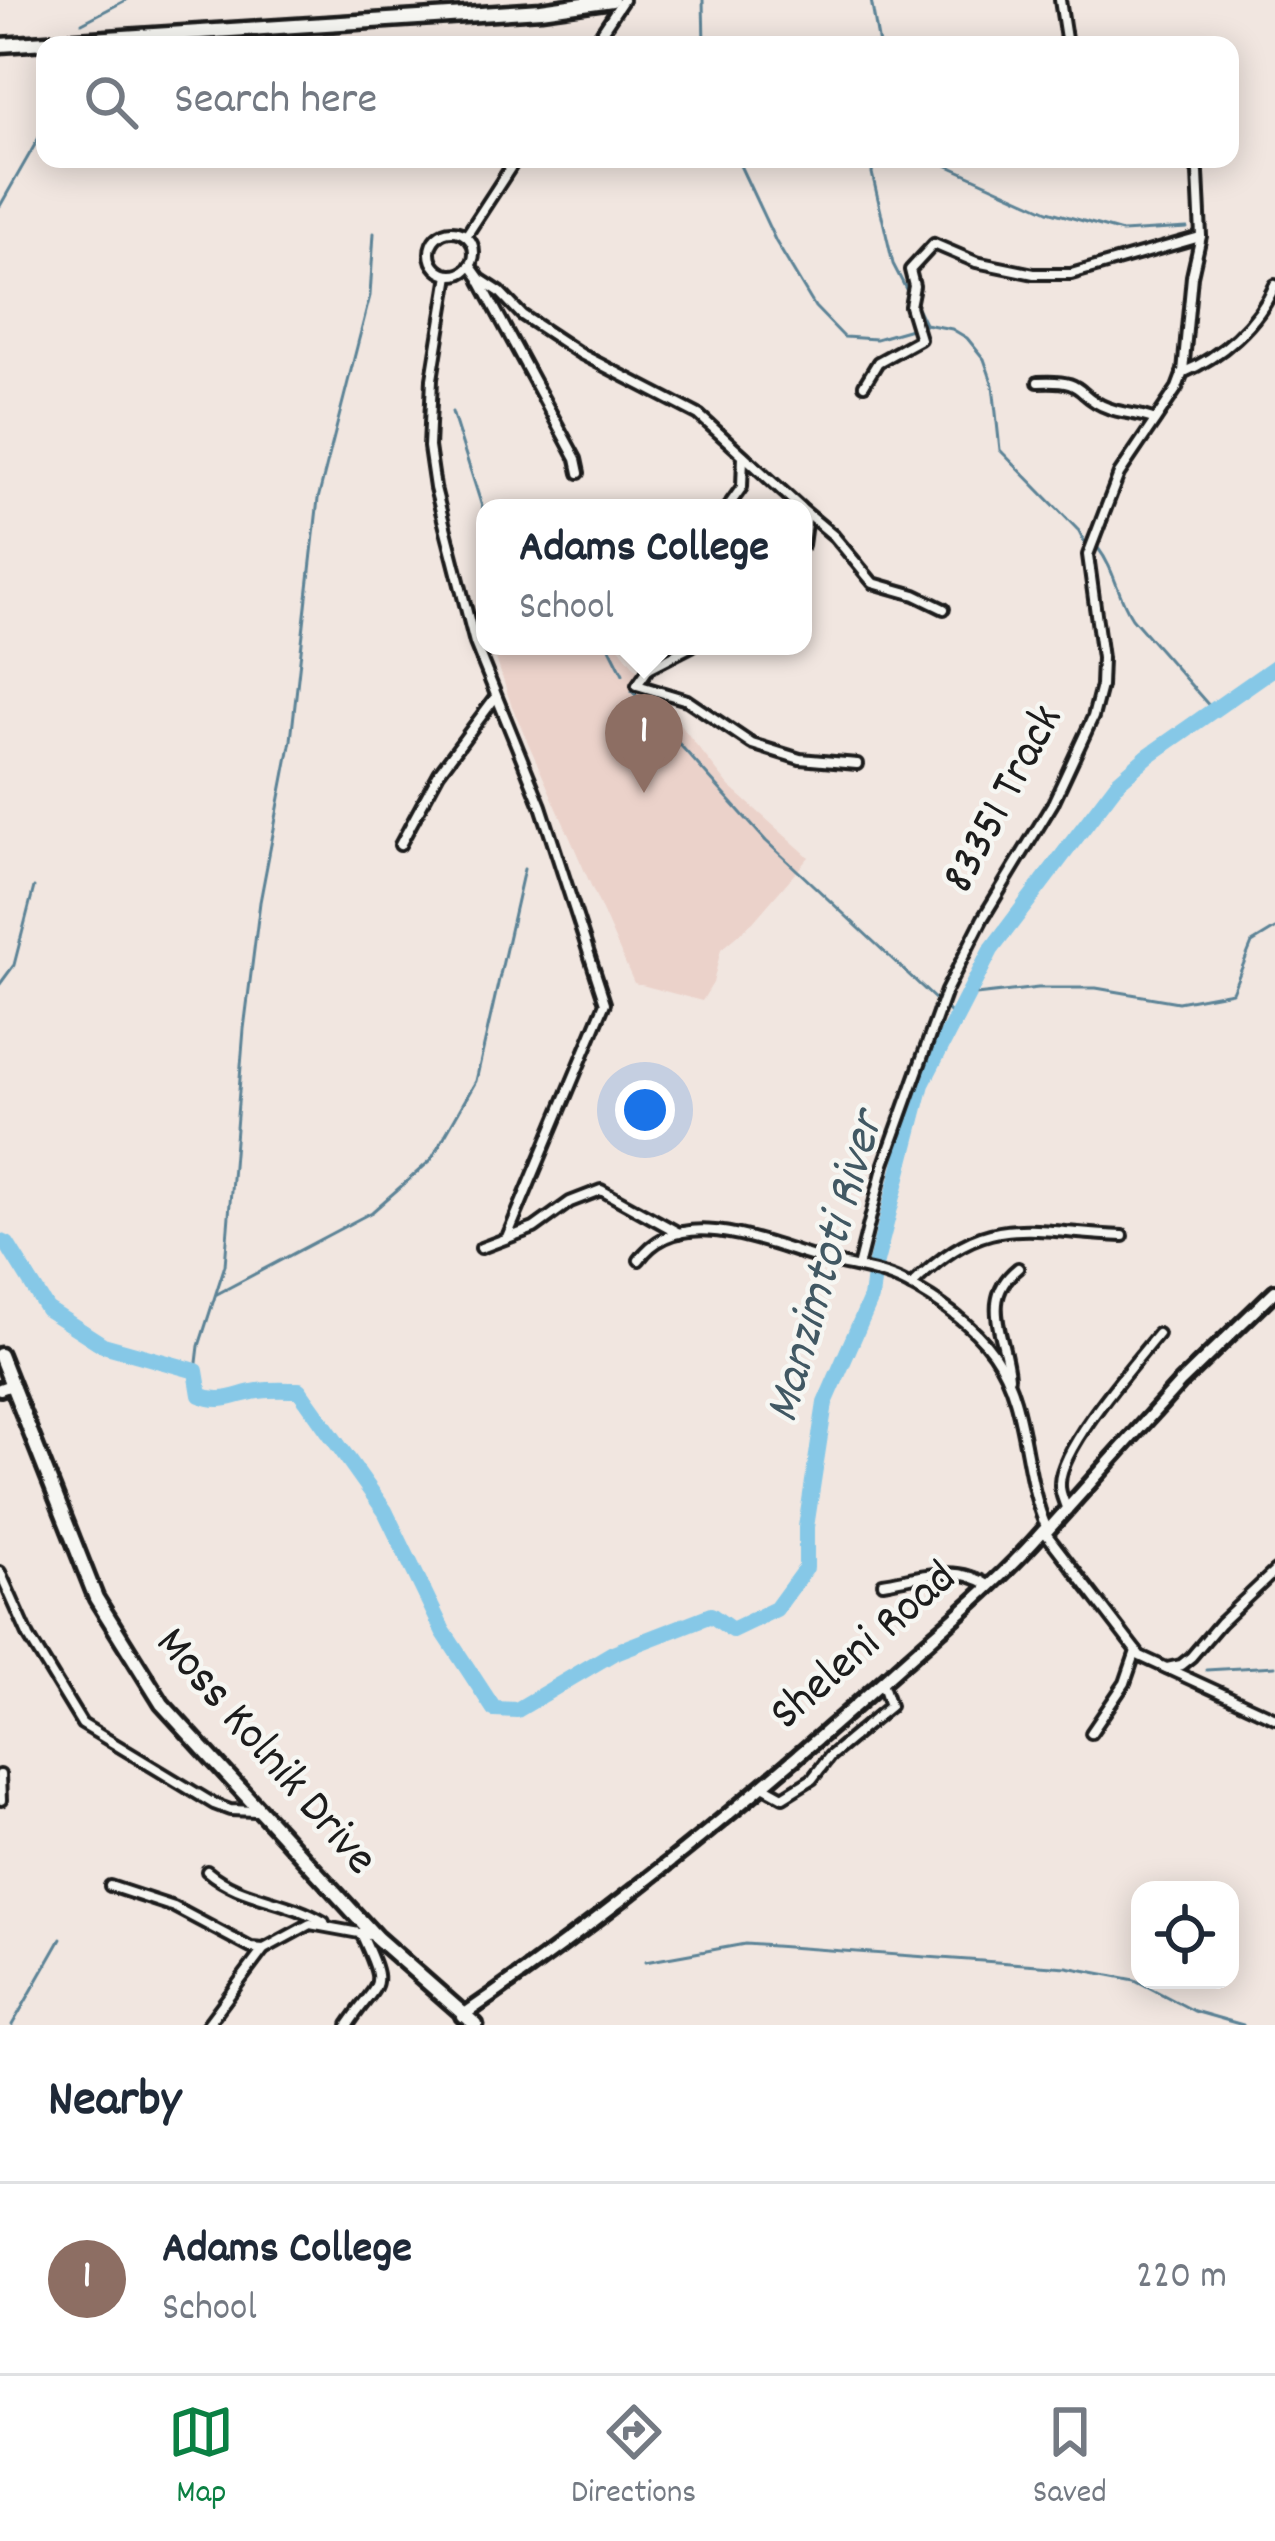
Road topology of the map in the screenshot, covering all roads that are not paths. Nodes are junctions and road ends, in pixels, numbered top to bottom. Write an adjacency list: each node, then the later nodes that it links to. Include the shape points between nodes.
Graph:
1 (612, 0): 4 (main road)
2 (623, 0): 5 (street)
3 (1060, 0): 6 (street)
4 (139, 36)
5 (599, 36)
6 (1065, 36)
7 (36, 43): 8 (main road)
8 (0, 45)
9 (510, 168): 11 (street)
10 (1196, 168): 12 (street, 83351 Track)
11 (466, 236): 13 (street); 14 (street, via 442,233 430,247 434,265)
12 (1202, 236): 17 (street, 83351 Track); 19 (street, via 1071,274 976,262 934,244 910,268 910,307 921,337 878,362)
13 (470, 265): 14 (street); 15 (street)
14 (449, 275): 29 (street, via 429,447)
15 (480, 279): 21 (street, via 581,354 699,415); 22 (street)
16 (1275, 285): 17 (street, via 1240,334)
17 (1180, 374): 20 (street, 83351 Track)
18 (1038, 382): 20 (street, via 1077,385 1108,409)
19 (864, 386)
20 (1155, 420): 40 (street, 83351 Track, via 1119,474 1088,555 1102,658 1093,718 946,991 884,1164)
21 (743, 454): 23 (street); 24 (street)
22 (580, 473)
23 (767, 476): 24 (street); 26 (street)
24 (742, 488): 25 (street)
25 (734, 499)
26 (791, 499)
27 (812, 518): 28 (street, via 873,583)
28 (944, 609)
29 (476, 639)
30 (481, 655): 32 (street)
31 (674, 655): 33 (street, via 637,685 687,700 752,744)
32 (495, 698): 34 (street, via 439,773); 37 (street, via 541,806 605,1003)
33 (857, 764)
34 (400, 845)
35 (679, 1233): 37 (street, via 601,1190); 39 (street, via 654,1242); 40 (street, via 722,1232)
36 (1123, 1236): 42 (street, via 1000,1230 959,1244)
37 (507, 1237): 38 (street)
38 (481, 1248)
39 (639, 1260)
40 (863, 1268): 42 (street)
41 (1018, 1268): 46 (street, via 1001,1283 997,1310)
42 (911, 1286): 46 (street, via 980,1337)
43 (1275, 1291): 48 (street, Sheleni Road)
44 (1158, 1334): 48 (street, via 1064,1464)
45 (0, 1355): 47 (main road, Moss Kolnik Drive)
46 (1009, 1384): 49 (street)
47 (6, 1387): 62 (main road, Moss Kolnik Drive, via 43,1456 69,1537 114,1632 162,1704)
48 (1067, 1510): 49 (street, Sheleni Road)
49 (1046, 1530): 53 (street, Sheleni Road); 54 (street)
50 (1275, 1571): 55 (street, via 1191,1657)
51 (0, 1572): 62 (street, via 52,1680 86,1728 214,1804)
52 (883, 1582): 53 (street, via 941,1571)
53 (990, 1586): 56 (street, Sheleni Road)
54 (1136, 1651): 55 (street); 58 (street, via 1125,1683)
55 (1166, 1668): 57 (street)
56 (882, 1682): 60 (street, Sheleni Road); 60 (street, via 890,1706 812,1779 783,1797)
57 (1275, 1718)
58 (1090, 1733)
59 (0, 1775): 61 (street)
60 (763, 1786): 69 (street, Sheleni Road)
61 (1, 1800)
62 (256, 1811): 67 (main road, Moss Kolnik Drive)
63 (207, 1871): 65 (street, via 230,1890 282,1901)
64 (110, 1886): 68 (street)
65 (331, 1925): 66 (street); 68 (street, via 303,1925)
66 (361, 1932): 67 (street); 71 (street, via 378,1983)
67 (377, 1938): 69 (main road, Moss Kolnik Drive)
68 (264, 1949): 70 (street)
69 (462, 2016): 72 (main road, Moss Kolnik Drive)
70 (206, 2025)
71 (348, 2025)
72 (476, 2025)

